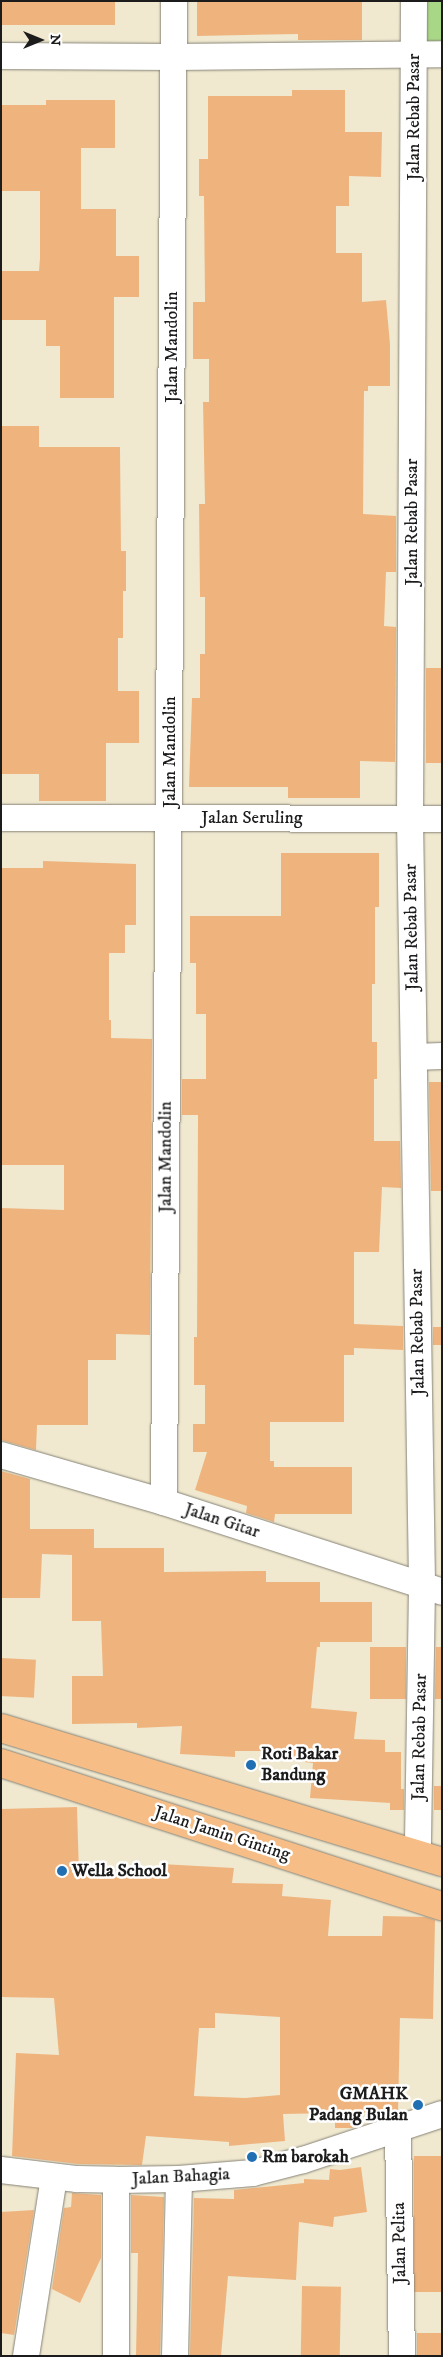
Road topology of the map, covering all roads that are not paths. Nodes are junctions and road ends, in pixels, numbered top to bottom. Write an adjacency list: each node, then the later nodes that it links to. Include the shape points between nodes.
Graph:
1 (174, 1): 6 (street, Jalan Mandolin)
2 (414, 1): 3 (street, Jalan Rebab Pasar)
3 (414, 54): 4 (street); 6 (street); 9 (street, Jalan Rebab Pasar)
4 (442, 54)
5 (1, 56): 6 (street)
6 (174, 57): 8 (street, Jalan Mandolin)
7 (1, 818): 8 (street, Jalan Seruling)
8 (169, 818): 9 (street, Jalan Seruling); 14 (street, Jalan Mandolin)
9 (410, 819): 10 (street, Jalan Seruling); 12 (street, Jalan Rebab Pasar)
10 (442, 819)
11 (442, 1056): 12 (street)
12 (414, 1057): 15 (street, Jalan Rebab Pasar)
13 (1, 1455): 14 (street, Jalan Gitar)
14 (164, 1502): 15 (street, Jalan Gitar)
15 (432, 1589): 18 (street, Jalan Rebab Pasar)
16 (1, 1728): 18 (main road, Jalan Jamin Ginting)
17 (1, 1763): 19 (main road, Jalan Jamin Ginting)
18 (430, 1858)
19 (442, 1906)
20 (442, 2114): 21 (street, Jalan Bahagia)
21 (398, 2130): 25 (street, Jalan Bahagia, via 253,2173); 29 (street, Jalan Pelita)
22 (1, 2170): 23 (street, Jalan Bahagia)
23 (54, 2176): 24 (street, Jalan Bahagia); 26 (street)
24 (116, 2180): 25 (street, Jalan Bahagia); 27 (street)
25 (179, 2180): 28 (street)
26 (26, 2356)
27 (116, 2356)
28 (174, 2356)
29 (402, 2356)

